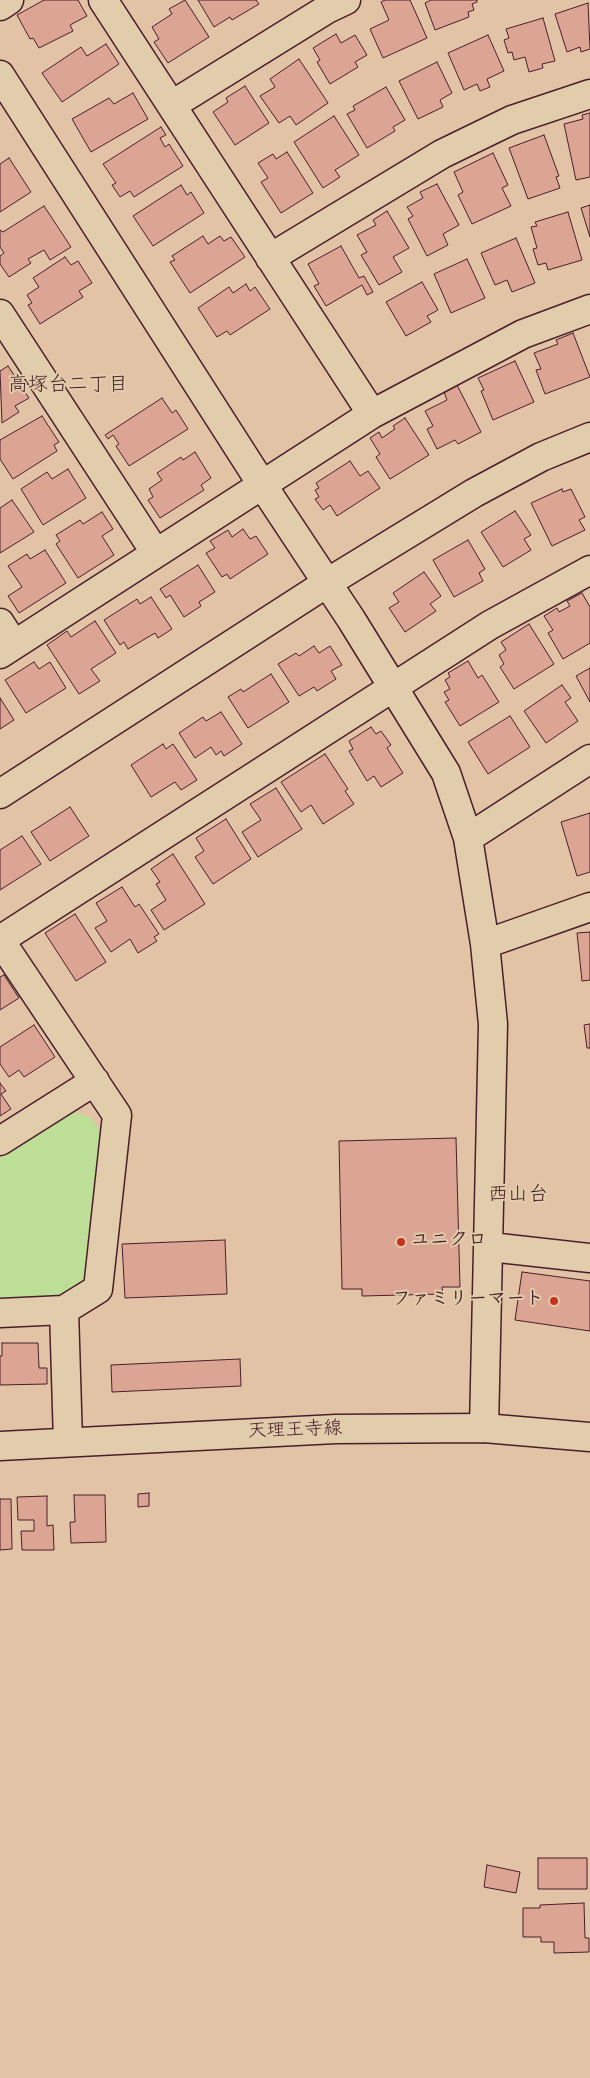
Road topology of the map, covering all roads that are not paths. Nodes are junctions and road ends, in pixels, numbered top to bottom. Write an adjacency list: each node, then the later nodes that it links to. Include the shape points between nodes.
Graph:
1 (9, 0): 4 (street)
2 (103, 0): 7 (street)
3 (346, 0): 7 (street)
4 (0, 6)
5 (0, 75): 13 (street)
6 (590, 94): 8 (street, via 512,120 442,154)
7 (172, 105): 8 (street)
8 (270, 258): 11 (street)
9 (590, 309): 11 (street, via 523,334)
10 (0, 314): 14 (street)
11 (372, 414): 13 (street)
12 (590, 437): 16 (street, via 541,458 474,494)
13 (263, 486): 14 (street); 16 (street)
14 (155, 552): 17 (street)
15 (590, 570): 18 (street, via 490,625)
16 (327, 583): 18 (street); 20 (street)
17 (5, 641)
18 (393, 688): 21 (street, via 446,773); 23 (street)
19 (590, 759): 21 (street)
20 (0, 794)
21 (468, 838): 24 (street)
22 (590, 907): 24 (street)
23 (0, 940): 25 (street)
24 (485, 944): 27 (street, via 494,1024)
25 (95, 1081): 26 (street); 29 (street, via 117,1115 98,1289)
26 (0, 1141)
27 (490, 1247): 28 (street); 31 (street)
28 (590, 1258)
29 (64, 1310): 30 (street); 33 (street)
30 (0, 1313)
31 (484, 1428): 32 (street, 天理王寺線); 33 (street, 天理王寺線, via 336,1429)
32 (590, 1437)
33 (68, 1442): 34 (street, 天理王寺線)
34 (0, 1446)

